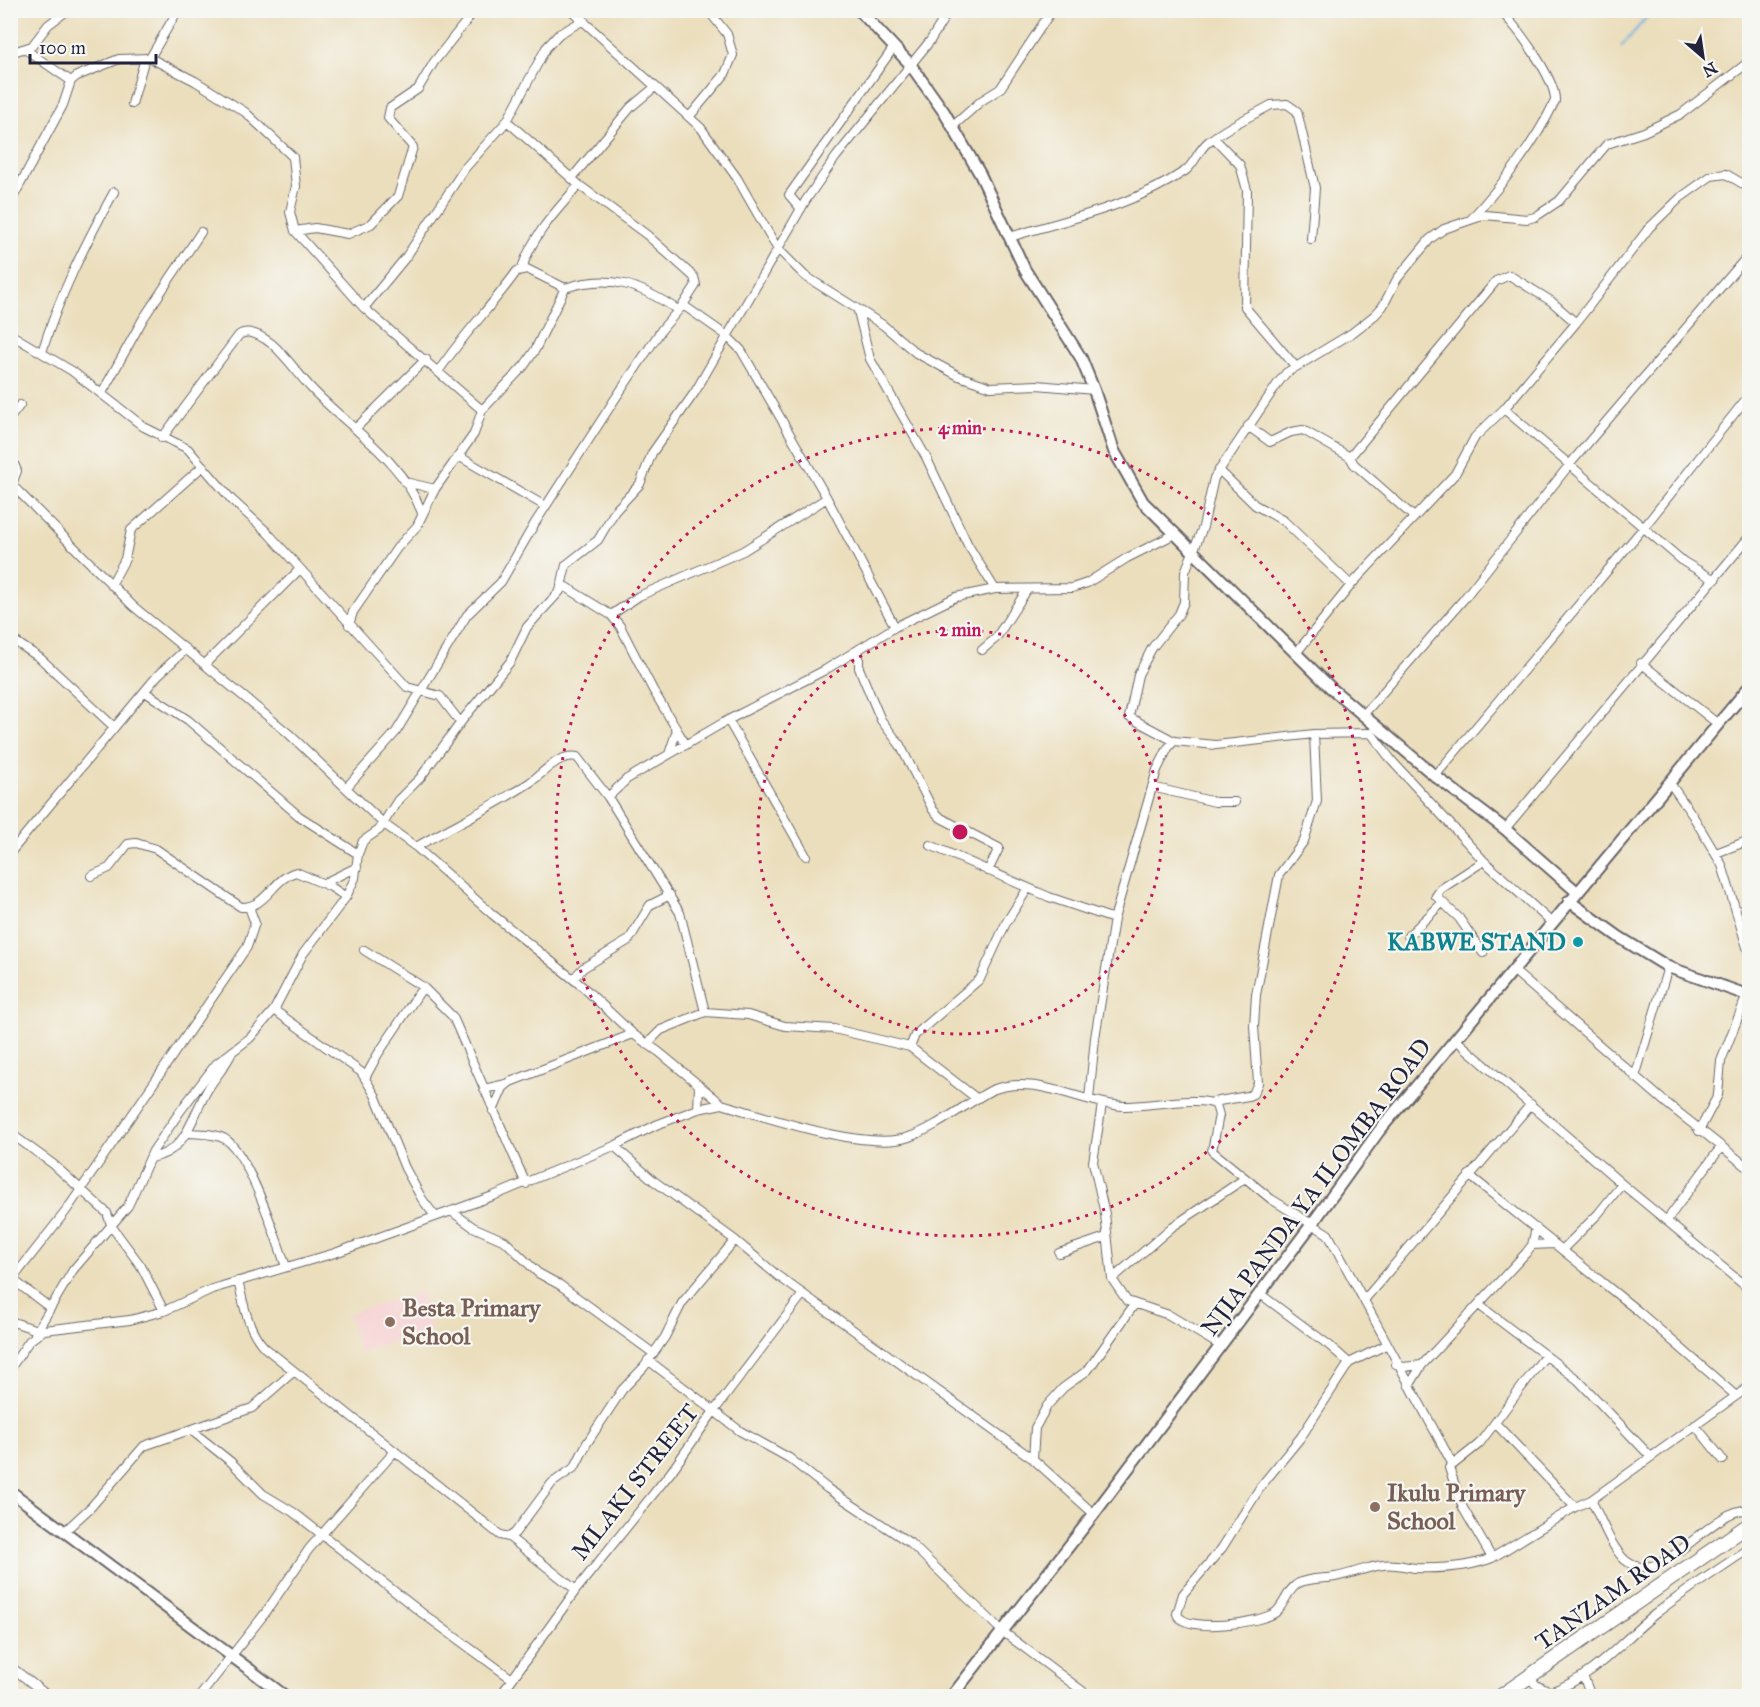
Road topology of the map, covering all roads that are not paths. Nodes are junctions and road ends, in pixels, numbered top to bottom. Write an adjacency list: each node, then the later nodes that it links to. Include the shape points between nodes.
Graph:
1 (68, 10): 12 (street)
2 (178, 10): 14 (street)
3 (475, 10): 32 (street, via 434,62 418,90 390,108 388,118 413,147 398,196 371,224 348,234 315,228)
4 (571, 10): 10 (street)
5 (708, 10): 20 (street, via 727,34 734,56 725,75)
6 (859, 10): 11 (street)
7 (949, 10): 16 (street)
8 (1052, 10): 22 (street, via 1000,89)
9 (1499, 10): 30 (street, via 1516,26 1539,63 1555,101 1529,149)
10 (584, 20): 18 (street); 21 (street, via 559,34 546,48)
11 (894, 47): 16 (street); 29 (street, via 789,195)
12 (26, 50): 13 (street); 17 (street)
13 (10, 53)
14 (148, 58): 17 (street, via 119,59); 19 (street); 32 (street, via 245,112 293,157 296,186 291,212)
15 (1749, 61): 30 (street, via 1681,114 1607,144 1559,201 1534,217)
16 (910, 64): 22 (street); 29 (street, via 836,157)
17 (71, 81): 28 (street, via 63,105)
18 (655, 87): 20 (street); 24 (street, via 631,107)
19 (132, 104)
20 (690, 116): 35 (street, via 737,178)
21 (507, 121): 24 (street); 40 (street, via 465,168 406,257)
22 (952, 127): 33 (street)
23 (1214, 138): 33 (street, via 1188,168 1146,191 1092,214); 34 (street, via 1271,105 1287,104 1297,111 1315,188); 47 (street, via 1238,162 1245,177 1245,307)
24 (572, 178): 25 (street)
25 (579, 185): 37 (street, via 540,230); 39 (street, via 647,235 694,277 695,288)
26 (1749, 188): 42 (street, via 1726,174 1700,182 1640,239)
27 (114, 192): 45 (street, via 77,258)
28 (10, 203)
29 (801, 209): 35 (street)
30 (1472, 218): 47 (street, via 1430,239 1397,279 1376,315)
31 (201, 231): 50 (street, via 143,319)
32 (295, 231): 40 (street)
33 (1010, 237): 49 (street, via 1025,270 1081,358)
34 (1311, 239)
35 (777, 248): 41 (street, via 805,276); 44 (street)
36 (1749, 253): 62 (street)
37 (522, 268): 38 (street); 48 (street, via 484,316 459,340)
38 (565, 288): 39 (street, via 614,281 633,284); 54 (street, via 524,366)
39 (681, 307): 44 (street); 69 (street, via 654,339)
40 (364, 308): 46 (street)
41 (858, 311): 49 (street, via 883,325 922,357 991,387 1037,385); 81 (street, via 870,359)
42 (1576, 323): 53 (street); 61 (street, via 1513,276 1496,281)
43 (10, 334): 45 (street)
44 (726, 335): 68 (street, via 741,350); 78 (street, via 695,392 652,453 640,483 615,511 598,540 566,565)
45 (42, 352): 50 (street)
46 (426, 359): 48 (street); 57 (street)
47 (1296, 367): 56 (street, via 1278,383)
48 (438, 372): 54 (street)
49 (1094, 390): 73 (street, via 1114,451 1143,502)
50 (102, 393): 58 (street)
51 (1749, 394): 72 (street)
52 (20, 405): 55 (street)
53 (1504, 409): 62 (street); 71 (street, via 1475,437 1452,477)
54 (482, 410): 60 (street)
55 (10, 418)
56 (1248, 426): 61 (street, via 1270,442 1303,430); 64 (street)
57 (356, 428): 58 (street, via 312,389 271,343 246,332 239,335); 65 (street)
58 (162, 438): 63 (street, via 182,444)
59 (10, 454): 66 (street, via 17,471)
60 (460, 457): 67 (street); 69 (street)
61 (1350, 457): 71 (street)
62 (1570, 464): 72 (street); 98 (street, via 1463,600)
63 (203, 466): 76 (street); 79 (street, via 131,530 125,559)
64 (1219, 470): 75 (street); 80 (street, via 1255,506 1284,521)
65 (405, 482): 67 (street); 70 (street)
66 (11, 484): 79 (street)
67 (435, 489): 70 (street)
68 (827, 498): 84 (street, via 744,551 639,596); 87 (street)
69 (545, 506): 97 (street, via 501,582 466,615)
70 (422, 513): 83 (street, via 417,526)
71 (1414, 517): 80 (street)
72 (1644, 527): 77 (street, via 1684,562); 108 (street)
73 (1175, 534): 75 (street); 82 (street, via 1084,585)
74 (1749, 536): 77 (street)
75 (1193, 551): 92 (street); 105 (street, via 1185,572 1184,602 1138,675 1129,717)
76 (299, 570): 85 (street); 94 (street)
77 (1715, 580): 93 (street)
78 (561, 584): 84 (street); 100 (street, via 555,598 524,632 510,662)
79 (111, 585): 89 (street)
80 (1351, 585): 92 (street)
81 (995, 590): 82 (street); 87 (street, via 964,594)
82 (1027, 590): 91 (street, via 996,638)
83 (353, 612): 85 (street); 86 (street)
84 (610, 615): 103 (street, via 631,643)
85 (341, 616): 86 (street)
86 (349, 625): 97 (street, via 407,687)
87 (895, 627): 90 (street)
88 (10, 638): 102 (street, via 40,658)
89 (186, 649): 94 (street); 96 (street)
90 (859, 649): 99 (street); 126 (street, via 860,668 881,720 900,745 933,810 999,848)
91 (982, 650)
92 (1297, 652): 98 (street)
93 (1641, 663): 101 (street); 115 (street)
94 (206, 664): 111 (street)
95 (1749, 686): 101 (street, NJIA PANDA YA ILOMBA ROAD)
96 (145, 692): 102 (street); 122 (street, via 194,724 299,816)
97 (419, 692): 100 (street, via 440,696); 111 (street, via 396,732)
98 (1364, 714): 108 (street)
99 (728, 720): 106 (street); 123 (street)
100 (460, 722): 114 (street, via 420,778 398,800)
101 (1718, 724): 109 (street, NJIA PANDA YA ILOMBA ROAD)
102 (113, 726): 117 (street)
103 (677, 730): 106 (street); 107 (street)
104 (1314, 734): 105 (street, via 1225,744); 124 (street, via 1371,733); 162 (street, via 1317,801 1304,841 1279,875 1256,995 1258,1083 1253,1094)
105 (1174, 741): 110 (street)
106 (686, 745): 107 (street)
107 (668, 755): 112 (street, via 627,779)
108 (1435, 776): 115 (street)
109 (1670, 783): 121 (street); 130 (street, NJIA PANDA YA ILOMBA ROAD)
110 (1152, 787): 113 (street, via 1215,802); 136 (street)
111 (346, 788): 114 (street)
112 (608, 797): 119 (street, via 581,762 571,756 558,760 530,783); 131 (street)
113 (1235, 802)
114 (384, 824): 119 (street); 122 (street, via 363,841)
115 (1505, 829): 130 (street)
116 (1749, 840): 121 (street)
117 (14, 844): 120 (street)
118 (930, 845): 126 (street)
119 (416, 847): 145 (street)
120 (10, 853)
121 (1716, 853): 141 (street)
122 (357, 854): 125 (street)
123 (806, 856)
124 (1485, 861): 134 (street, via 1441,889 1436,896); 137 (street)
125 (357, 867): 128 (street); 132 (street)
126 (988, 871): 129 (street)
127 (91, 876): 135 (street, via 109,868 128,844 136,843 156,849 238,906)
128 (324, 883): 132 (street); 135 (street, via 296,872 287,874 264,899)
129 (1028, 888): 136 (street); 153 (street, via 1006,923 980,979 915,1035)
130 (1577, 892): 133 (street, NJIA PANDA YA ILOMBA ROAD)
131 (670, 895): 145 (street, via 650,905 629,940 583,968); 149 (street, via 680,913)
132 (346, 897): 148 (street, via 303,954)
133 (1569, 901): 137 (street, NJIA PANDA YA ILOMBA ROAD); 143 (street, via 1619,938)
134 (1443, 902): 138 (street); 140 (street)
135 (249, 907): 179 (street, via 255,923 247,947)
136 (1114, 919): 161 (street)
137 (1552, 923): 144 (street, NJIA PANDA YA ILOMBA ROAD)
138 (1408, 936)
139 (364, 950): 146 (street)
140 (1483, 953)
141 (1749, 957)
142 (1749, 962): 147 (street)
143 (1668, 967): 147 (street); 155 (street)
144 (1514, 971): 151 (street, NJIA PANDA YA ILOMBA ROAD); 155 (street)
145 (573, 979): 150 (street)
146 (423, 987): 156 (street); 159 (street, via 453,1017)
147 (1748, 995): 168 (street, via 1721,1061 1718,1095)
148 (274, 1010): 154 (street); 156 (street, via 357,1068)
149 (705, 1012): 152 (street, via 661,1030); 153 (street, via 748,1015 785,1026 834,1029)
150 (633, 1034): 152 (street); 157 (street)
151 (1455, 1039): 165 (street); 183 (street, NJIA PANDA YA ILOMBA ROAD, via 1379,1131)
152 (648, 1043): 158 (street)
153 (910, 1047): 160 (street)
154 (232, 1052): 170 (street, via 200,1103); 173 (street, via 211,1070)
155 (1635, 1077): 168 (street)
156 (365, 1078): 181 (street, via 405,1168)
157 (506, 1084): 159 (street); 167 (street)
158 (699, 1086): 163 (street); 166 (street)
159 (484, 1089): 167 (street)
160 (976, 1098): 161 (street, via 1003,1085 1027,1084); 163 (street, via 910,1137 889,1141 809,1129)
161 (1089, 1099): 164 (street)
162 (1213, 1102): 164 (street); 176 (street, via 1218,1115 1212,1151)
163 (722, 1104): 166 (street)
164 (1102, 1104): 186 (street, via 1093,1162)
165 (1531, 1104): 175 (street); 178 (street)
166 (698, 1109): 171 (street)
167 (493, 1111): 177 (street)
168 (1699, 1131): 172 (street)
169 (10, 1133): 179 (street)
170 (189, 1133): 173 (street, via 172,1150); 192 (street, via 223,1137 232,1145 260,1195)
171 (614, 1146): 177 (street); 187 (street, via 654,1181)
172 (1721, 1147): 174 (street); 182 (street)
173 (150, 1158): 184 (street, via 135,1195)
174 (1749, 1169)
175 (1469, 1175): 185 (street); 198 (street)
176 (1244, 1179): 183 (street); 193 (street, via 1172,1227)
177 (526, 1184): 180 (street)
178 (1622, 1184): 182 (street); 190 (street)
179 (81, 1189): 184 (street, via 107,1213); 201 (street, via 14,1279)
180 (451, 1210): 181 (street); 208 (street, via 472,1227 505,1241 538,1273 560,1285)
181 (435, 1216): 192 (street)
182 (1668, 1220): 195 (street)
183 (1312, 1224): 196 (street, NJIA PANDA YA ILOMBA ROAD); 198 (street, via 1328,1234)
184 (112, 1227): 201 (street, via 73,1270); 202 (street, via 141,1266)
185 (1536, 1228): 188 (street); 189 (street)
186 (1106, 1237): 191 (street); 193 (street)
187 (735, 1240): 197 (street); 208 (street, via 682,1303)
188 (1554, 1244): 189 (street); 190 (street)
189 (1532, 1245): 200 (street)
190 (1562, 1250): 216 (street)
191 (1059, 1253)
192 (286, 1267): 194 (street)
193 (1112, 1279): 199 (street, via 1122,1296)
194 (238, 1281): 202 (street); 213 (street, via 253,1336)
195 (1749, 1290)
196 (1259, 1293): 206 (street, NJIA PANDA YA ILOMBA ROAD); 209 (street)
197 (803, 1294): 217 (street, MLAKI STREET); 223 (street)
198 (1365, 1299): 205 (street)
199 (1134, 1305): 206 (street, via 1169,1315); 223 (street, via 1088,1370 1047,1406 1035,1428)
200 (1479, 1305): 207 (street); 211 (street)
201 (49, 1307): 204 (street)
202 (164, 1311): 204 (street, via 130,1320)
203 (10, 1321): 204 (street)
204 (36, 1332): 212 (street)
205 (1386, 1345): 209 (street); 210 (street)
206 (1221, 1346): 230 (street, NJIA PANDA YA ILOMBA ROAD)
207 (1545, 1356): 218 (street); 222 (street, via 1578,1380)
208 (650, 1357): 217 (street); 234 (street, via 622,1390 575,1467 552,1483)
209 (1349, 1363): 236 (street, via 1222,1548 1183,1594 1178,1617 1185,1623 1212,1626 1261,1619 1278,1610 1293,1587 1301,1582 1384,1564 1439,1567)
210 (1396, 1364): 211 (street); 214 (street)
211 (1422, 1365): 214 (street)
212 (10, 1369)
213 (293, 1372): 220 (street, via 257,1405); 221 (street)
214 (1409, 1386): 225 (street)
215 (1749, 1386): 216 (street)
216 (1735, 1395): 219 (street)
217 (714, 1411): 237 (street, MLAKI STREET, via 671,1472); 238 (street, via 910,1543)
218 (1496, 1424): 225 (street, via 1479,1444); 228 (street)
219 (1695, 1425): 222 (street); 224 (street)
220 (191, 1430): 232 (street, via 144,1446); 233 (street, via 231,1461 263,1494)
221 (394, 1451): 233 (street); 234 (street, via 500,1535)
222 (1651, 1457): 227 (street)
223 (1033, 1459): 230 (street)
224 (1723, 1460)
225 (1452, 1463): 236 (street, via 1448,1472 1463,1508)
226 (10, 1491): 232 (street)
227 (1591, 1500): 228 (street); 229 (street, via 1617,1551 1627,1561 1649,1567 1676,1554 1722,1518 1737,1510)
228 (1575, 1507): 236 (street)
229 (1749, 1510)
230 (1094, 1515): 238 (street, NJIA PANDA YA ILOMBA ROAD)
231 (1749, 1524): 242 (highway, TANZAM ROAD)
232 (65, 1531): 239 (street)
233 (323, 1535): 239 (street); 243 (street)
234 (509, 1538): 237 (street)
235 (1749, 1548): 241 (street, via 1655,1613 1608,1659)
236 (1492, 1558)
237 (576, 1590): 243 (street, MLAKI STREET)
238 (1002, 1631): 248 (street, NJIA PANDA YA ILOMBA ROAD); 249 (street)
239 (231, 1655): 245 (street); 246 (street)
240 (10, 1666): 244 (street)
241 (1583, 1676): 242 (street, via 1551,1692); 251 (street)
242 (1529, 1677): 250 (highway, TANZAM ROAD)
243 (512, 1679): 247 (street, MLAKI STREET)
244 (48, 1696)
245 (200, 1696)
246 (285, 1696)
247 (500, 1696)
248 (952, 1696)
249 (1089, 1696)
250 (1501, 1696)
251 (1591, 1696)

